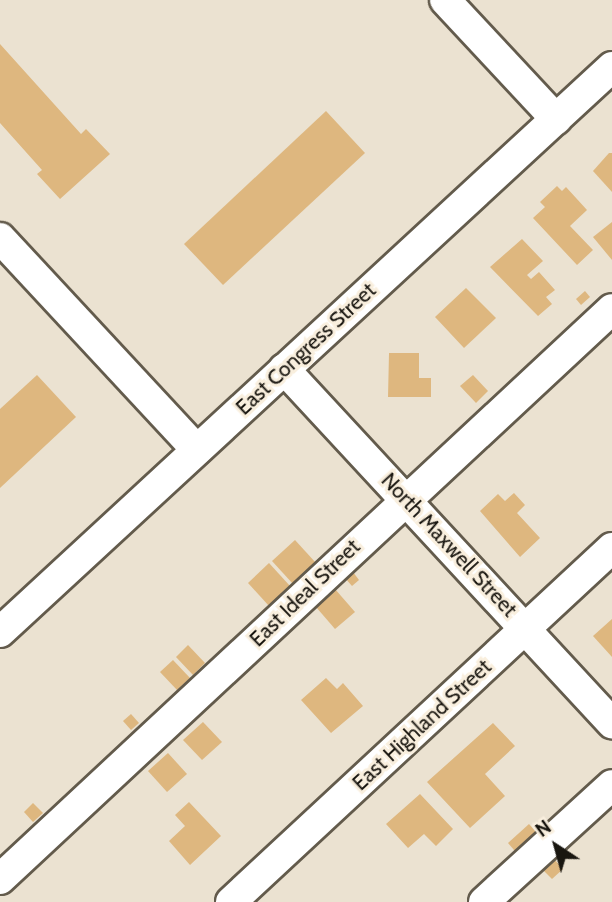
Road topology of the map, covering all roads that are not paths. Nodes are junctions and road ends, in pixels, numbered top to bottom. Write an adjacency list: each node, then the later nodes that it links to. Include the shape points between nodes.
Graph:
1 (445, 0): 3 (street)
2 (612, 67): 3 (street, East Congress Street)
3 (556, 119): 6 (street, East Congress Street)
4 (0, 238): 7 (street)
5 (612, 309): 8 (street, East Ideal Street)
6 (285, 369): 7 (street, East Congress Street); 8 (street, North Maxwell Street)
7 (197, 450): 11 (street, East Congress Street)
8 (406, 499): 10 (street, North Maxwell Street); 14 (street, East Ideal Street)
9 (612, 548): 10 (street, East Highland Street)
10 (527, 628): 12 (street, North Maxwell Street); 15 (street, East Highland Street)
11 (0, 632)
12 (612, 723)
13 (612, 785): 16 (street)
14 (0, 879)
15 (231, 902)
16 (484, 902)

